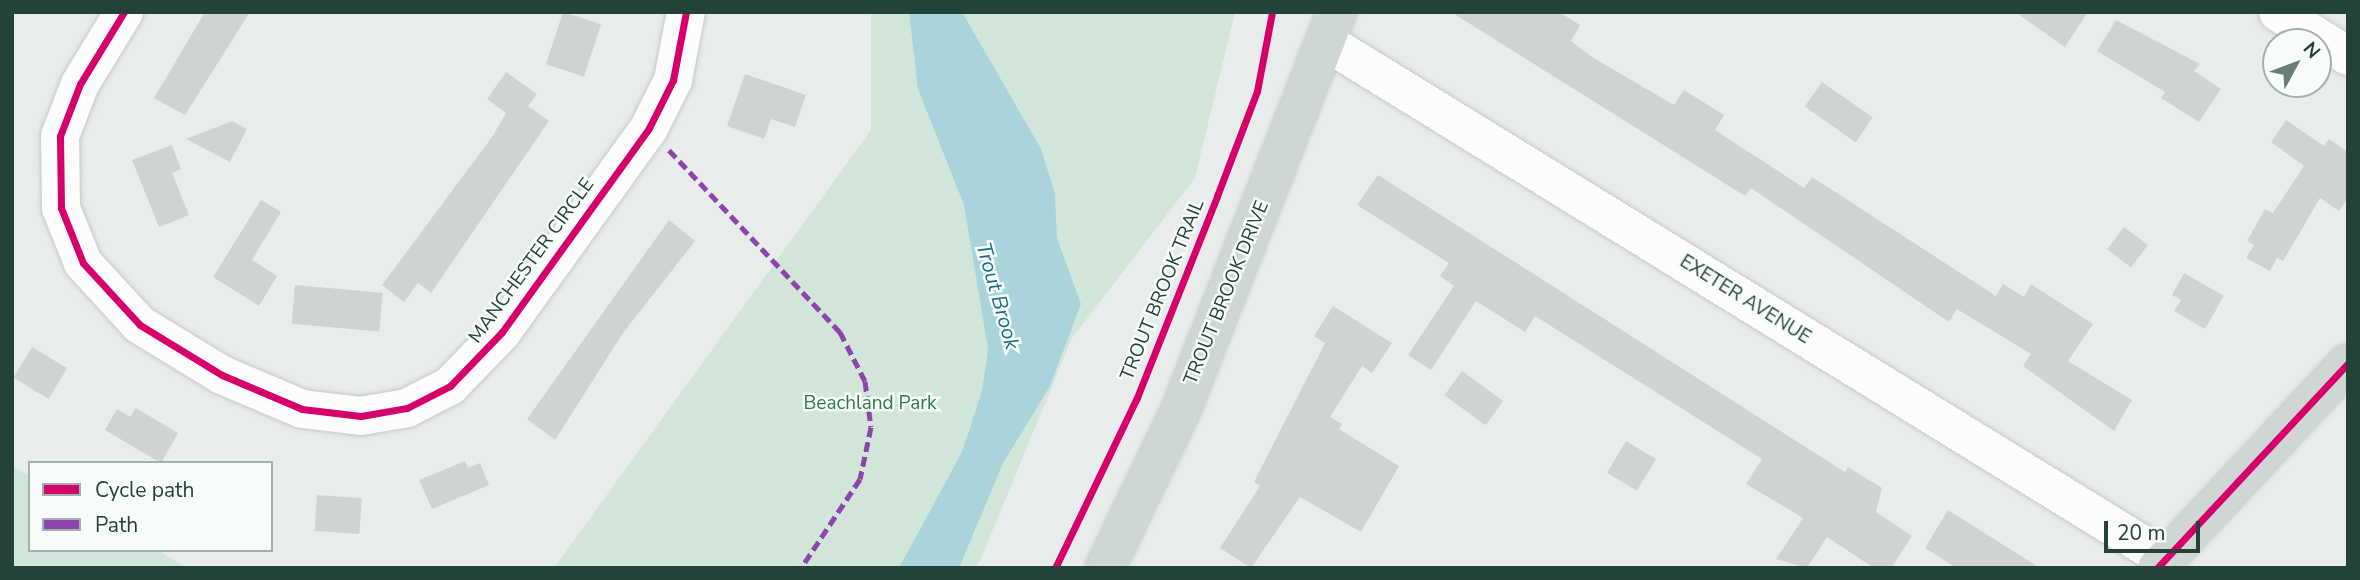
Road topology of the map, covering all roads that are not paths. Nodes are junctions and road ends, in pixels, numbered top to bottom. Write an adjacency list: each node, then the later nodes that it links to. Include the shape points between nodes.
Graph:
1 (124, 12): 2 (street, MANCHESTER CIRCLE, via 80,84 60,136 61,208 83,263 140,325 222,374 302,409 361,416 407,408 440,391 502,332 649,128 680,58)
2 (686, 12)
3 (2278, 12): 5 (street)
4 (1331, 27): 7 (street, EXETER AVENUE); 8 (main road, TROUT BROOK DRIVE, via 1180,412)
5 (2348, 56)
6 (2348, 363): 7 (main road)
7 (2160, 563)
8 (1105, 568)

